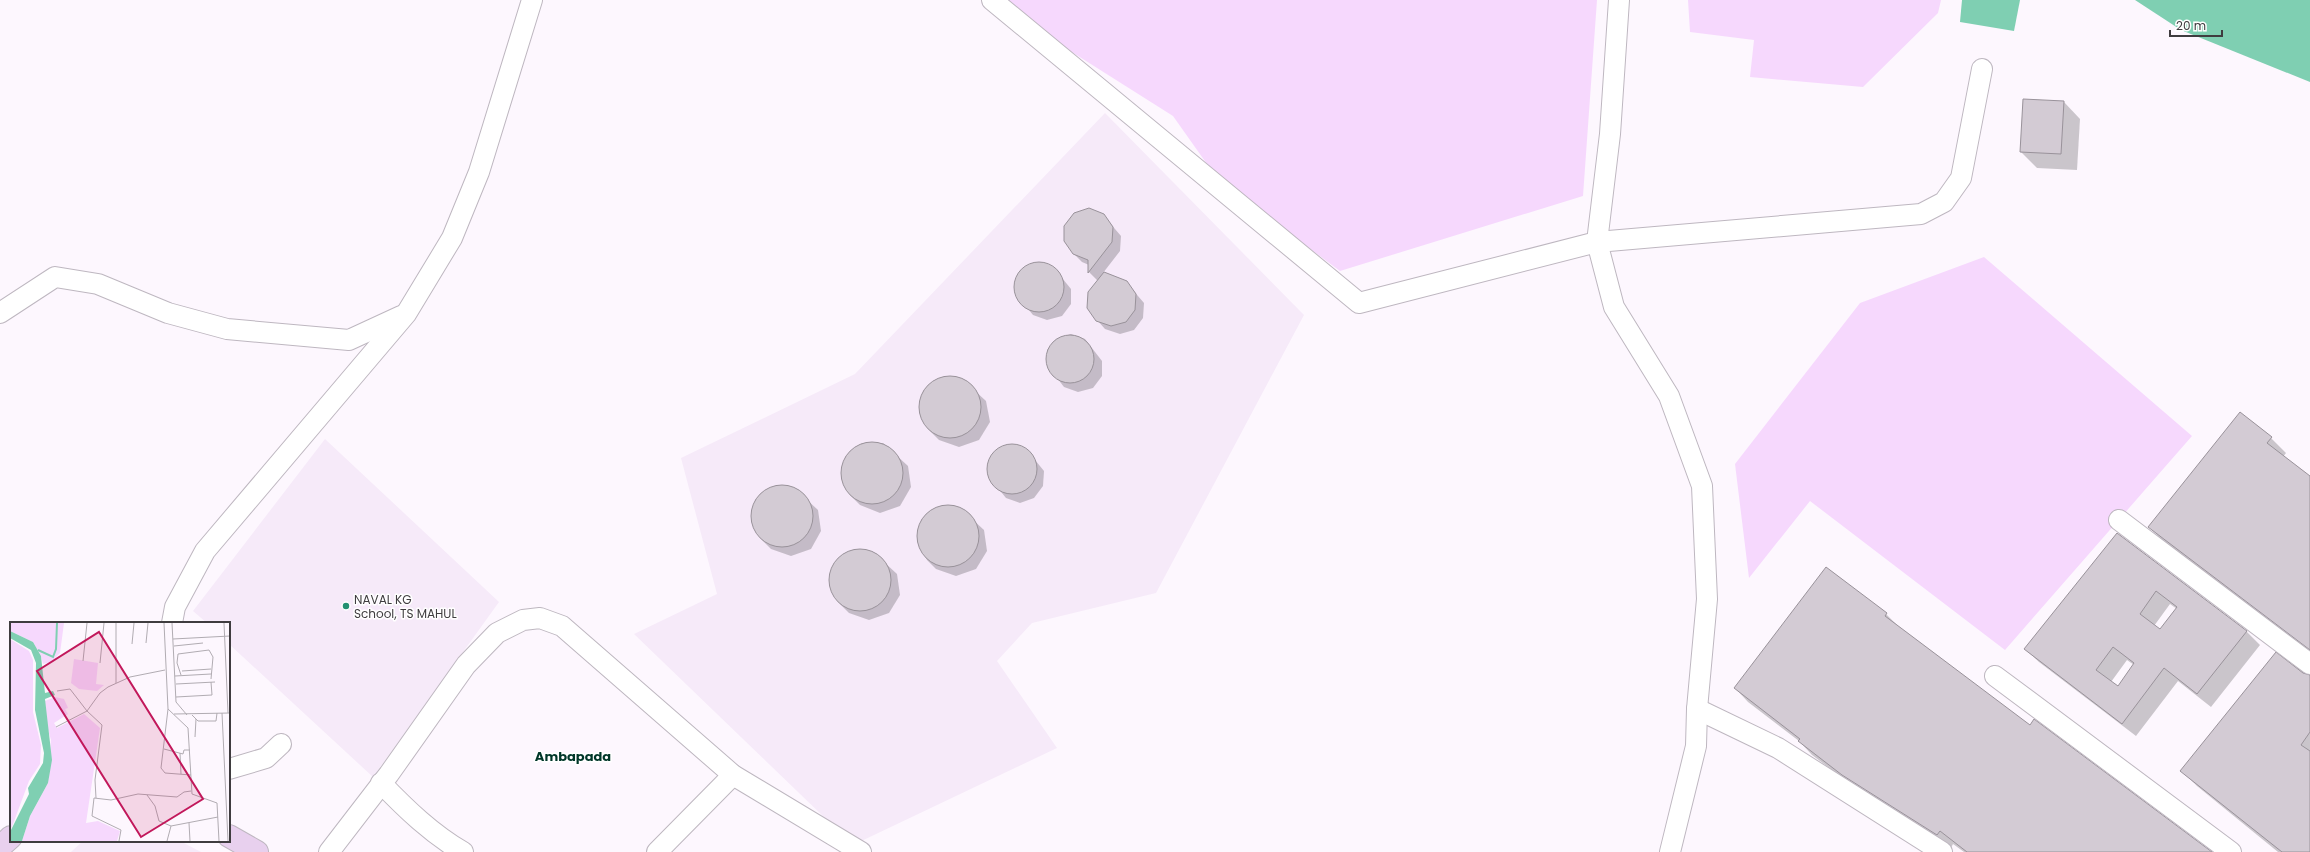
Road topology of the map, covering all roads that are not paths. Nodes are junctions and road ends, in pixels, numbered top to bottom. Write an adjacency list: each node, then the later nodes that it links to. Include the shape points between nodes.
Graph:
1 (532, 0): 7 (street, via 480,172 452,238)
2 (992, 0): 5 (street, via 1359,303)
3 (1619, 0): 5 (street, via 1610,134)
4 (1982, 69): 5 (street, via 1961,178 1944,202 1922,214)
5 (1598, 242): 12 (street, via 1614,307 1669,396 1702,486 1707,599)
6 (0, 313): 7 (street, via 55,277 98,284 168,313 227,329 349,340)
7 (406, 314): 9 (street, via 206,550 175,607)
8 (2119, 520): 10 (street)
9 (172, 622)
10 (2310, 664)
11 (1995, 676): 27 (street)
12 (1697, 709): 25 (street, via 1696,746); 26 (street, via 1778,748)
13 (281, 744): 14 (street, via 266,758)
14 (230, 769)
15 (733, 775): 16 (street, via 562,626 540,618 523,620 497,633 466,665); 23 (street); 24 (street)
16 (381, 784): 21 (street); 22 (street, via 443,840)
17 (230, 837): 20 (street)
18 (10, 838): 19 (street)
19 (0, 847)
20 (257, 852)
21 (329, 852)
22 (463, 852)
23 (657, 852)
24 (861, 852)
25 (1670, 852)
26 (1942, 852)
27 (2231, 852)

